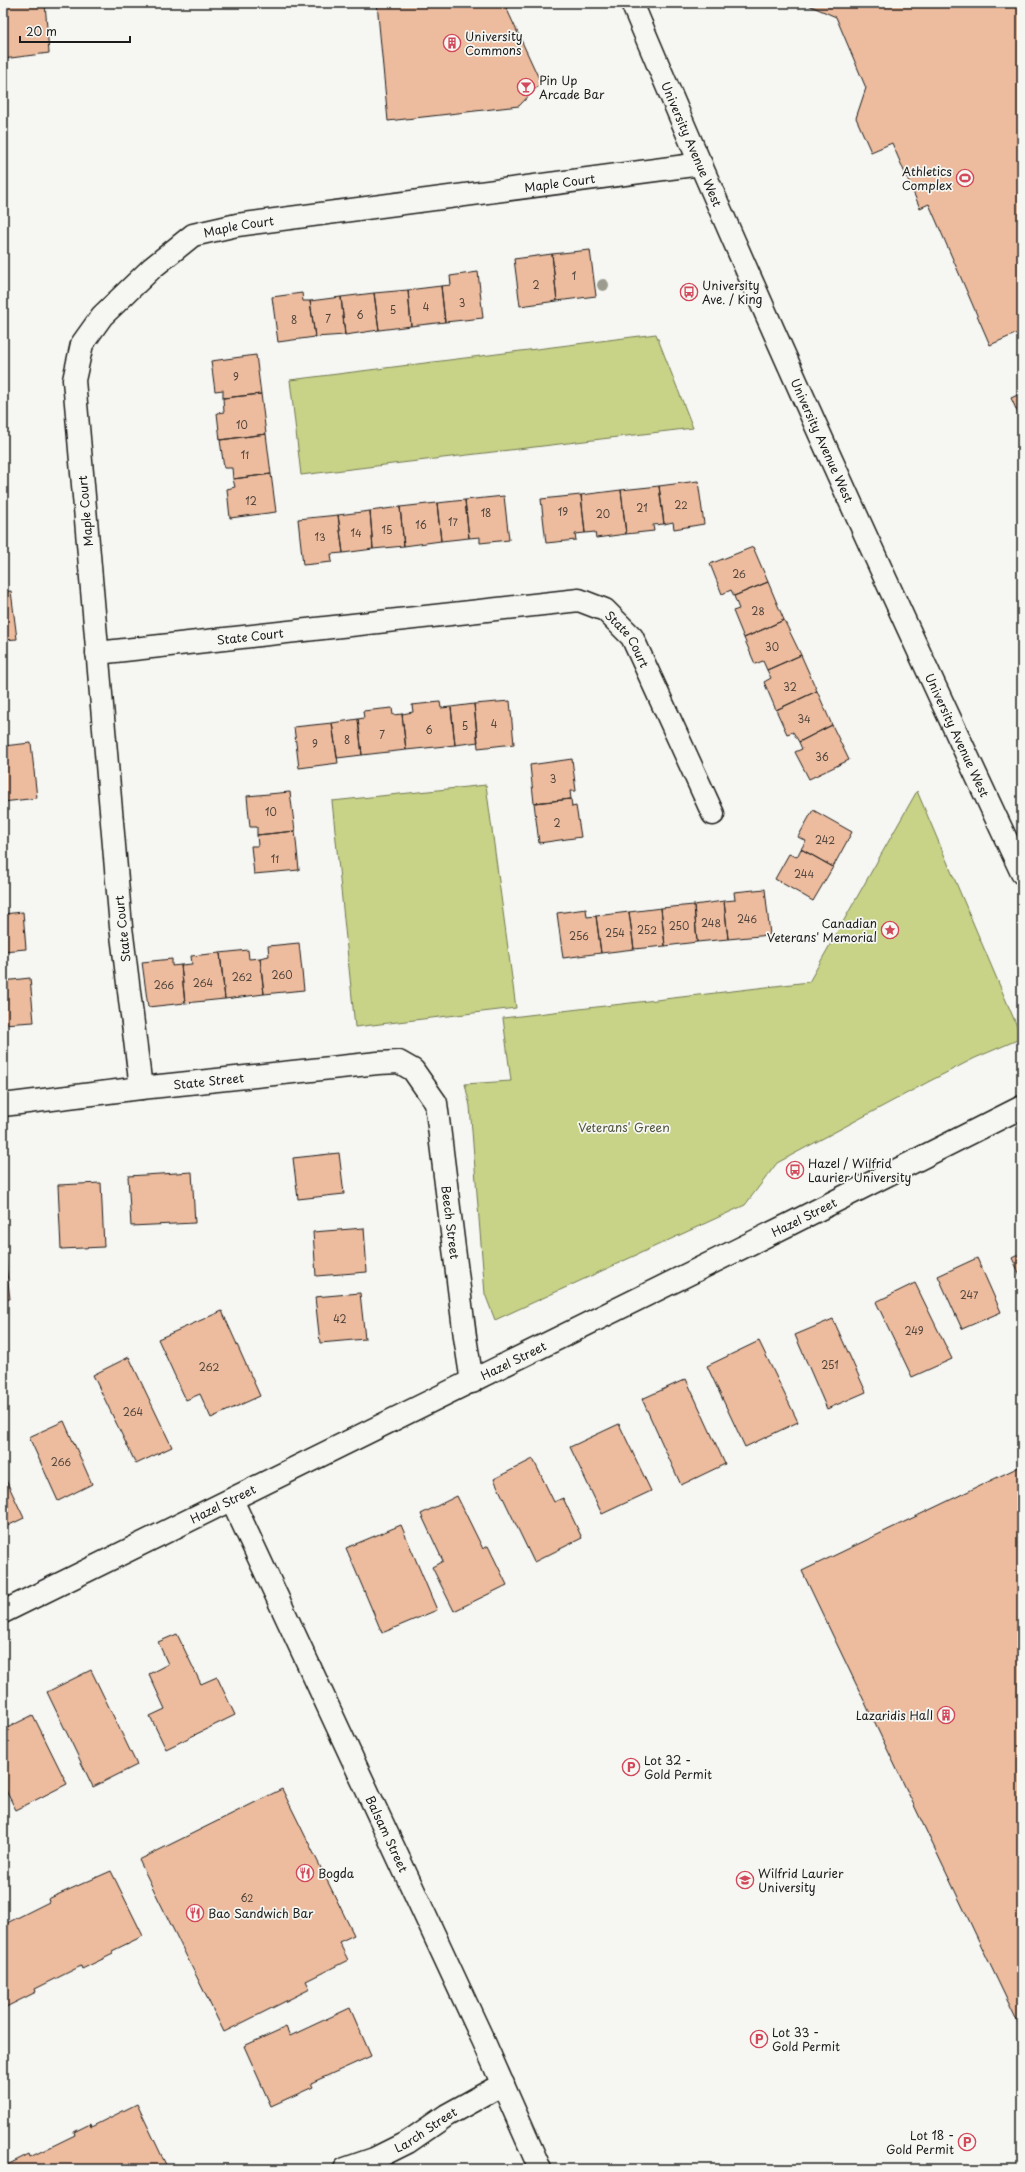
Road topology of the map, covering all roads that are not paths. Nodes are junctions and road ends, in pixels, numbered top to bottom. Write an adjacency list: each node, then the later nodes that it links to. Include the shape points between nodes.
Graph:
1 (632, 3): 2 (street, University Avenue West)
2 (701, 164): 3 (street, Maple Court, via 237,225 193,235 152,268 102,316 82,344 74,380); 5 (street, University Avenue West, via 870,546)
3 (96, 653): 4 (street, State Court, via 579,600 605,610 632,637); 7 (street, State Court, via 121,927)
4 (713, 814)
5 (1022, 873)
6 (413, 1070): 7 (street, State Street, via 399,1062 378,1062); 10 (street, Beech Street, via 436,1103)
7 (141, 1088): 8 (street, State Street)
8 (3, 1105)
9 (1022, 1107): 10 (street, Hazel Street)
10 (472, 1382): 11 (street, Hazel Street)
11 (232, 1500): 12 (street, Hazel Street); 13 (street, Balsam Street)
12 (3, 1612)
13 (502, 2084): 14 (street, Larch Street, via 447,2115 408,2142 374,2159); 15 (street, Balsam Street)
14 (345, 2169)
15 (540, 2169)

